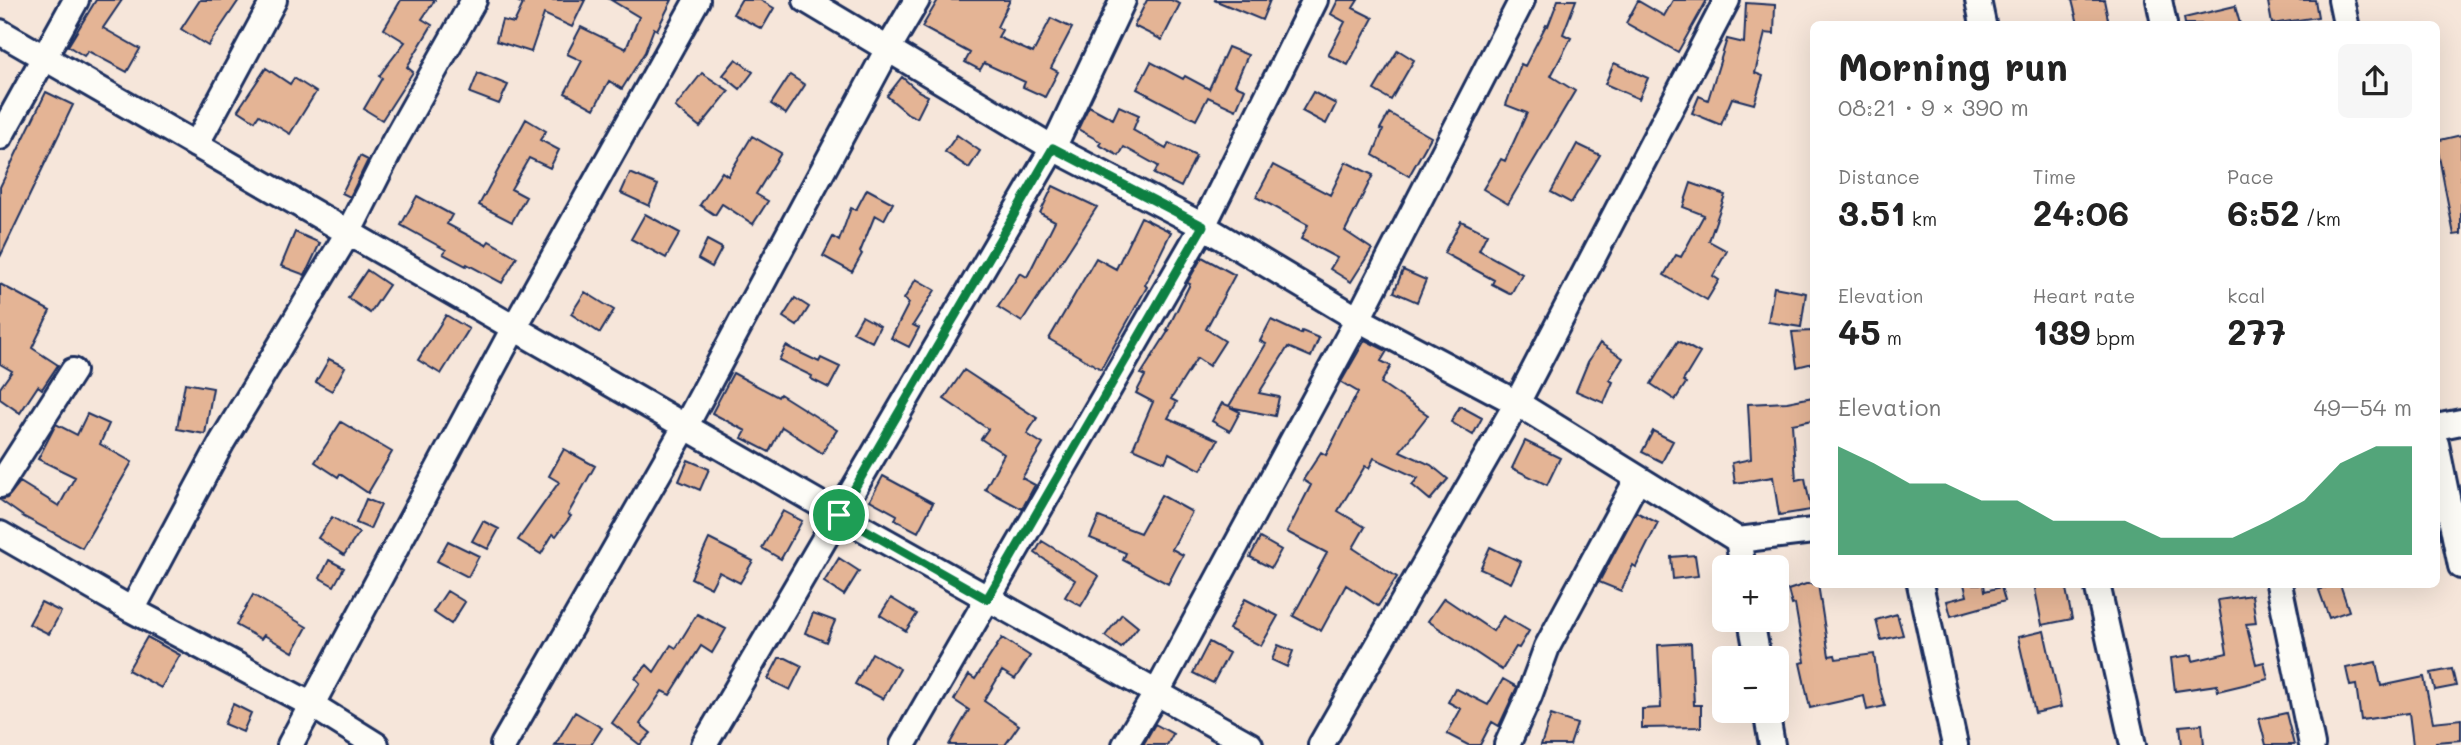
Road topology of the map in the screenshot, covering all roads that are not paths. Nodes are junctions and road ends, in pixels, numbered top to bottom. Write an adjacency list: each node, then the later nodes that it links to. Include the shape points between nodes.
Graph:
1 (76, 0): 19 (street)
2 (274, 0): 21 (street)
3 (474, 0): 24 (street)
4 (697, 0): 26 (street)
5 (806, 0): 18 (street)
6 (917, 0): 18 (street)
7 (1123, 0): 22 (street)
8 (1315, 0): 23 (street)
9 (1522, 0): 25 (street)
10 (1727, 0): 28 (street)
11 (1978, 0): 14 (street)
12 (2160, 0): 15 (street)
13 (2341, 0): 16 (street)
14 (1982, 21)
15 (2164, 21)
16 (2345, 21)
17 (0, 32): 19 (street)
18 (888, 49): 22 (street); 30 (street)
19 (44, 57): 20 (street); 21 (street)
20 (0, 137)
21 (196, 145): 24 (street)
22 (1053, 148): 23 (street); 35 (street)
23 (1203, 226): 25 (street); 44 (street)
24 (348, 233): 26 (street); 45 (street, via 222,442)
25 (1358, 319): 28 (street); 46 (street)
26 (514, 328): 30 (street); 47 (street)
27 (73, 371): 34 (street)
28 (1517, 403): 33 (street); 56 (street)
29 (2461, 422): 31 (street)
30 (685, 426): 35 (street); 51 (street)
31 (2440, 426)
32 (2440, 464): 40 (street)
33 (1638, 478): 38 (street); 57 (street, via 1547,647)
34 (0, 485)
35 (839, 515): 44 (street); 52 (street)
36 (1810, 531): 38 (street)
37 (0, 534): 45 (street)
38 (1738, 540): 39 (street)
39 (1740, 555)
40 (2461, 566)
41 (1921, 588): 59 (street)
42 (2098, 588): 60 (street)
43 (2280, 588): 61 (street)
44 (987, 599): 46 (street); 53 (street)
45 (132, 610): 47 (street)
46 (1156, 694): 54 (street); 55 (street)
47 (312, 705): 49 (street); 50 (street)
48 (1768, 723): 58 (street)
49 (290, 745)
50 (376, 745)
51 (503, 745)
52 (704, 745)
53 (902, 745)
54 (1125, 745)
55 (1250, 745)
56 (1321, 745)
57 (1507, 745)
58 (1772, 745)
59 (1955, 745)
60 (2133, 745)
61 (2312, 745)

